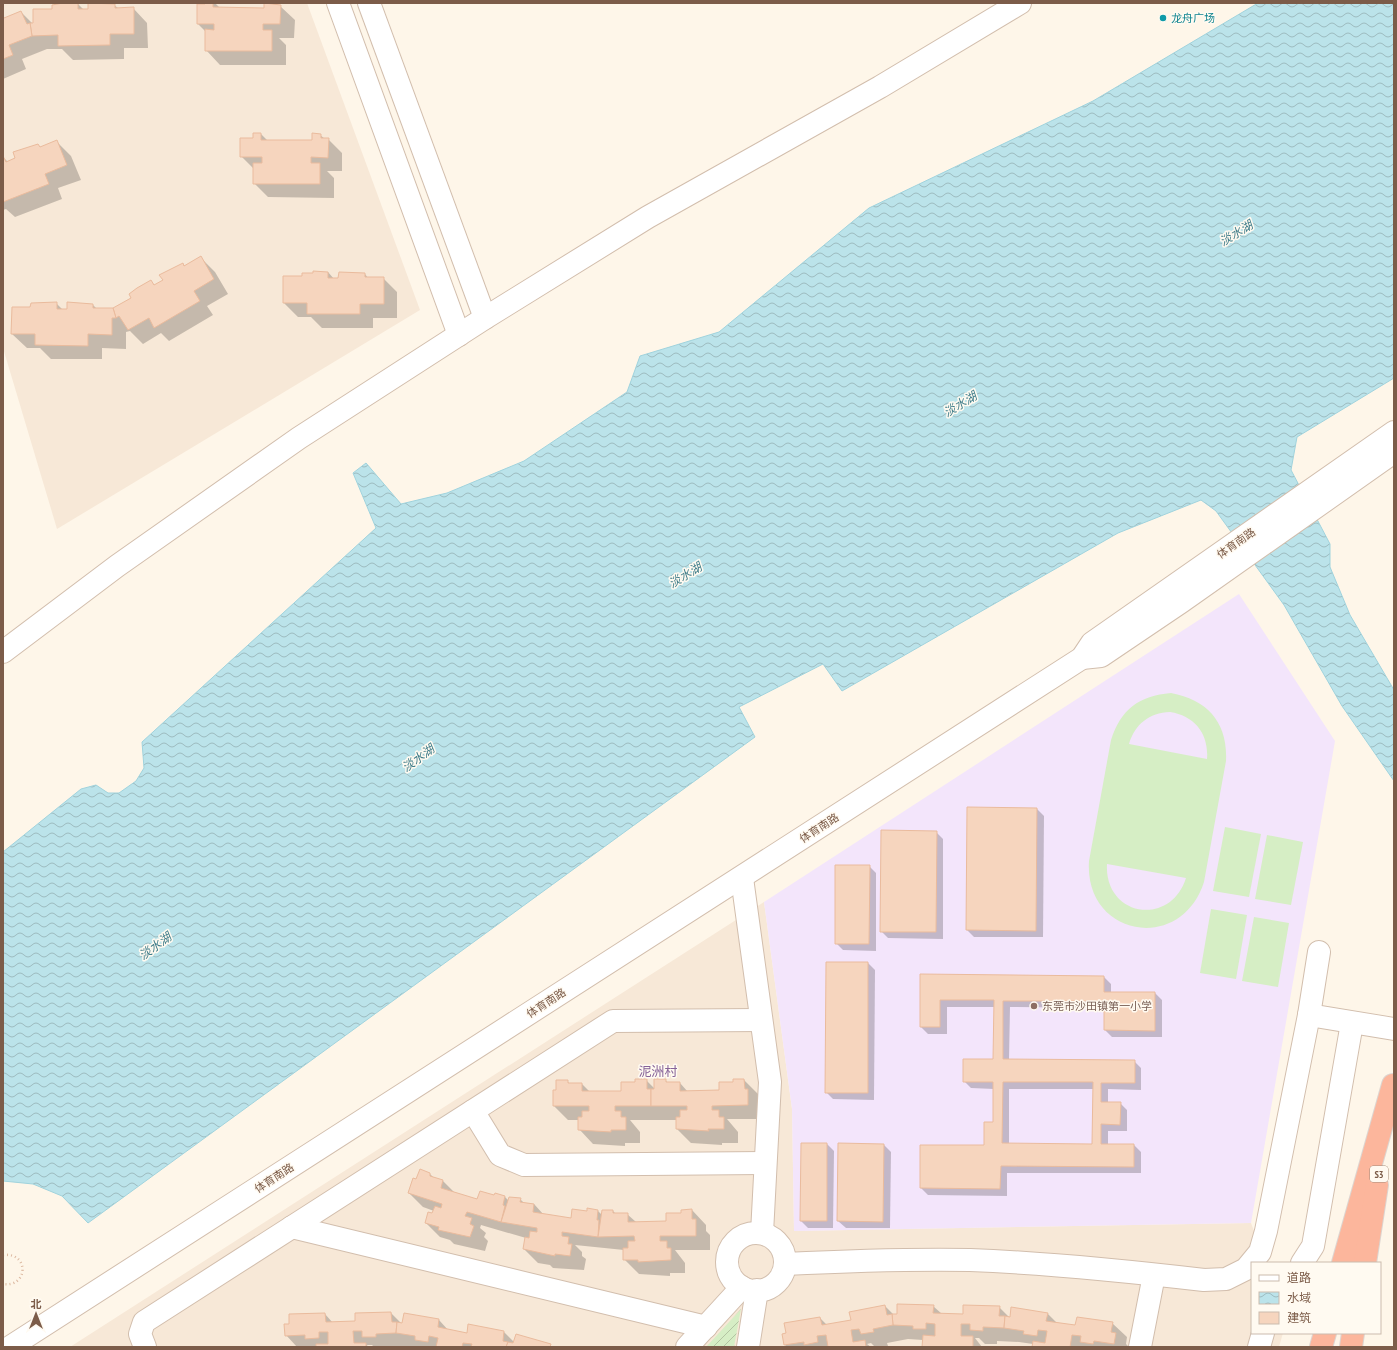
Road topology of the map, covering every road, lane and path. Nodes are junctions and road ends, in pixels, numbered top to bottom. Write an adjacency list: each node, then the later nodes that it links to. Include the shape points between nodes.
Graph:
1 (338, 3): 5 (street)
2 (369, 3): 4 (street)
3 (1020, 3): 4 (street, via 880,87 648,217)
4 (486, 318): 5 (street)
5 (459, 335): 9 (street, via 299,438 117,566)
6 (1394, 432): 8 (street, 体育南路)
7 (1394, 452): 8 (street, 体育南路)
8 (1342, 477): 10 (street, 体育南路, via 1175,596 1092,643 1082,658)
9 (3, 652)
10 (742, 878): 13 (street); 35 (street, 体育南路)
11 (1319, 952): 12 (street)
12 (1309, 1015): 14 (street); 22 (street, via 1266,1231)
13 (761, 1020): 17 (street, via 613,1021); 18 (street, via 770,1082)
14 (1352, 1023): 15 (street); 23 (street, via 1313,1246)
15 (1394, 1030)
16 (1394, 1083): 24 (highway); 25 (highway, S3)
17 (473, 1110): 18 (street, via 500,1155 524,1165); 19 (street)
18 (765, 1164): 20 (street)
19 (292, 1227): 31 (street); 36 (street, via 144,1322 140,1334)
20 (762, 1233): 26 (street, via 779,1244); 30 (street, via 745,1234 738,1238 728,1252 727,1268 735,1282)
21 (3, 1255): 29 (path, via 18,1258 23,1272 14,1284)
22 (1255, 1262)
23 (1303, 1262)
24 (1343, 1262)
25 (1365, 1262)
26 (785, 1264): 28 (street, via 969,1260 1062,1265); 30 (street, via 774,1285)
27 (1249, 1273): 28 (street, via 1226,1279 1204,1280)
28 (1154, 1274): 39 (street)
29 (3, 1284)
30 (750, 1289): 31 (street); 38 (street)
31 (706, 1327): 37 (street)
32 (1263, 1334): 40 (street)
33 (1325, 1334): 41 (highway)
34 (1353, 1334): 42 (highway)
35 (10, 1347)
36 (145, 1347)
37 (688, 1347)
38 (748, 1347)
39 (1140, 1347)
40 (1259, 1347)
41 (1321, 1347)
42 (1351, 1347)

